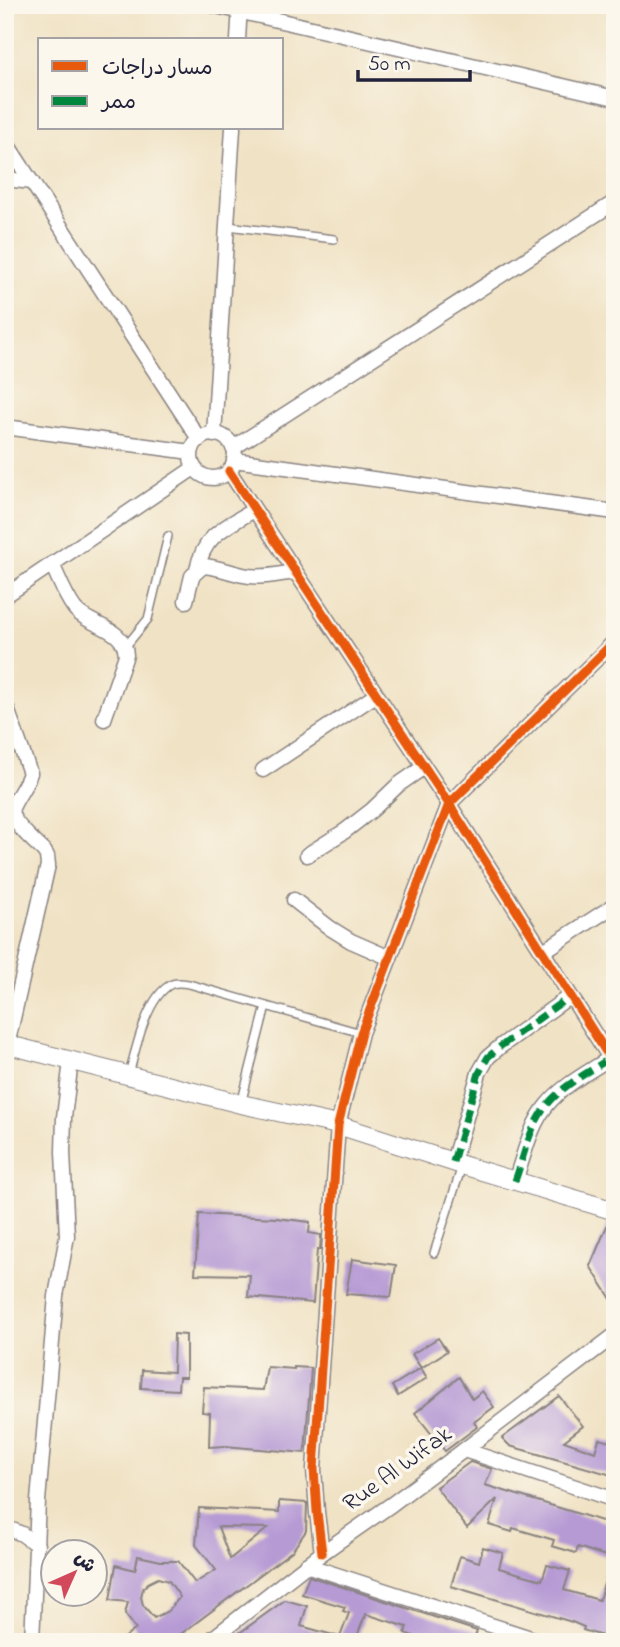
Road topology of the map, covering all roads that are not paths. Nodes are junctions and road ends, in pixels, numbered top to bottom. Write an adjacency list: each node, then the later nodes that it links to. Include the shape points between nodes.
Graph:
1 (212, 5): 2 (street)
2 (240, 8): 3 (street); 4 (street)
3 (238, 38)
4 (615, 98)
5 (233, 130): 10 (street)
6 (5, 141): 8 (street)
7 (5, 179): 8 (street)
8 (32, 182): 14 (street)
9 (615, 202): 16 (street)
10 (227, 226): 11 (lane); 13 (street)
11 (334, 239)
12 (5, 427): 15 (street)
13 (214, 435): 14 (street); 16 (street, via 229,441)
14 (199, 439): 15 (street)
15 (191, 452): 17 (street)
16 (232, 460): 17 (street, via 222,476 215,478 206,478); 18 (street); 19 (street)
17 (194, 468): 21 (street)
18 (254, 510): 22 (street, via 218,532 200,555); 23 (street)
19 (615, 512)
20 (168, 536): 27 (lane, via 148,619)
21 (52, 564): 24 (street); 27 (street, via 76,611 117,634)
22 (197, 570): 23 (street, via 203,566 263,576); 25 (street)
23 (295, 572): 28 (street)
24 (5, 596)
25 (186, 601)
26 (615, 641): 33 (street)
27 (126, 646): 30 (street)
28 (376, 695): 31 (street); 32 (street)
29 (5, 703): 42 (street, via 30,773 11,815 44,851 48,865)
30 (104, 719)
31 (424, 767): 33 (street); 34 (street, via 345,831)
32 (263, 770)
33 (449, 804): 37 (street); 38 (street)
34 (307, 855)
35 (293, 900): 38 (street, via 351,941)
36 (615, 905): 37 (street)
37 (542, 952): 39 (street)
38 (390, 958): 41 (street)
39 (569, 996): 44 (street); 48 (street, via 488,1058 479,1073)
40 (266, 1006): 41 (lane); 45 (lane, via 175,983 156,999 141,1031); 46 (lane)
41 (361, 1032): 47 (street)
42 (6, 1044): 43 (street)
43 (71, 1061): 45 (street); 56 (street, via 63,1152 67,1236 56,1296)
44 (612, 1062): 49 (street, via 548,1104 536,1121)
45 (129, 1076): 46 (street)
46 (241, 1104): 47 (street)
47 (338, 1125): 48 (street); 57 (street, via 314,1469)
48 (457, 1164): 49 (street); 51 (lane)
49 (515, 1181): 50 (street)
50 (615, 1211)
51 (435, 1253)
52 (615, 1335): 53 (street, Rue Al Wifak)
53 (464, 1450): 54 (street); 57 (street, Rue Al Wifak)
54 (615, 1500)
55 (5, 1527): 56 (street)
56 (37, 1545): 59 (street)
57 (322, 1553): 58 (street, Rue Al Wifak)
58 (306, 1565): 60 (street, Rue Al Wifak); 61 (street)
59 (32, 1642)
60 (208, 1642)
61 (543, 1642)

